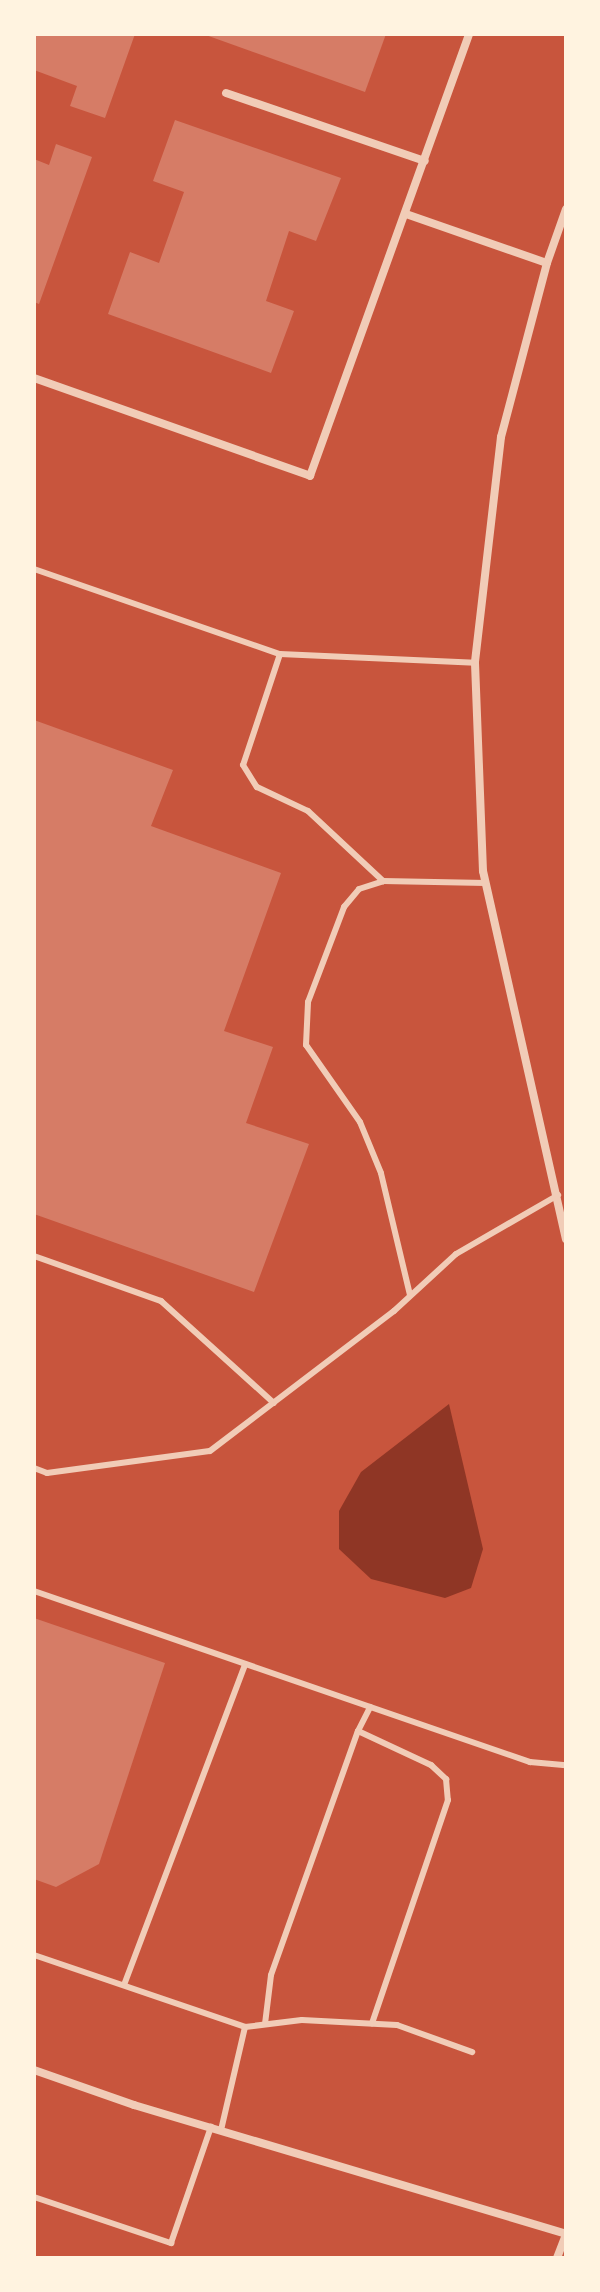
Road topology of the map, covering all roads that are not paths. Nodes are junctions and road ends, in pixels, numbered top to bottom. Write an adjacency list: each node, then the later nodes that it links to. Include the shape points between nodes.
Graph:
1 (469, 34): 3 (street)
2 (226, 93): 3 (street)
3 (425, 161): 5 (street)
4 (566, 209): 6 (street)
5 (406, 214): 6 (street); 7 (street, via 310,476)
6 (547, 263): 10 (street, via 501,437)
7 (34, 378)
8 (34, 569): 9 (lane)
9 (280, 654): 10 (lane); 11 (lane, via 243,765 257,787 308,811)
10 (475, 663): 12 (street)
11 (383, 881): 12 (lane); 16 (lane, via 359,889 344,907 308,1002 304,1028 306,1045 366,1135 381,1173)
12 (486, 883): 13 (street)
13 (562, 1194): 14 (street); 16 (lane, via 456,1254)
14 (566, 1239)
15 (34, 1256): 17 (lane, via 161,1301)
16 (410, 1295): 17 (lane)
17 (274, 1403): 18 (lane, via 210,1451 47,1473)
18 (34, 1468)
19 (34, 1591): 20 (lane)
20 (245, 1664): 21 (lane); 25 (lane)
21 (370, 1707): 22 (lane); 23 (lane, via 530,1762)
22 (358, 1731): 26 (lane, via 431,1765 446,1779 448,1800); 27 (lane, via 271,1975)
23 (566, 1765)
24 (34, 1955): 25 (lane)
25 (124, 1985): 28 (lane)
26 (372, 2023): 27 (lane); 29 (lane, via 397,2025)
27 (265, 2024): 28 (lane)
28 (245, 2027): 32 (lane)
29 (472, 2052)
30 (34, 2070): 31 (street)
31 (211, 2127): 32 (street); 33 (lane, via 171,2243)
32 (221, 2130): 34 (street)
33 (34, 2197)
34 (566, 2234): 35 (street)
35 (557, 2258)

